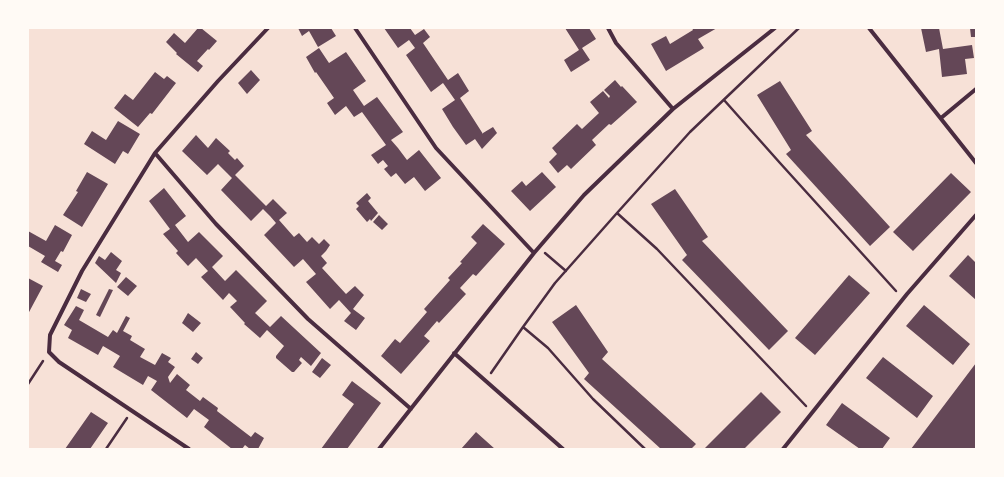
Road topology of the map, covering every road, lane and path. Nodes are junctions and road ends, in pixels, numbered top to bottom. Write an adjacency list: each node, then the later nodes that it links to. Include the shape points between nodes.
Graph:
1 (268, 28): 11 (street)
2 (355, 28): 16 (street, via 436,148)
3 (608, 28): 9 (street, via 616,43)
4 (775, 28): 9 (street)
5 (799, 28): 8 (path)
6 (869, 28): 10 (street)
7 (976, 89): 10 (street)
8 (724, 100): 13 (path, via 690,132); 18 (path)
9 (673, 109): 15 (street, via 584,195)
10 (941, 118): 12 (street)
11 (154, 153): 20 (street, via 82,271 50,335); 24 (street, via 216,224 308,319)
12 (976, 163)
13 (617, 213): 17 (path); 26 (path, via 657,249)
14 (976, 215): 18 (street)
15 (538, 248): 16 (street); 17 (path)
16 (534, 253): 21 (street)
17 (566, 271): 19 (path)
18 (903, 299): 26 (street)
19 (523, 327): 22 (path); 31 (path, via 548,348 593,398)
20 (49, 352): 23 (path); 25 (street, via 59,362)
21 (454, 354): 22 (street); 24 (street)
22 (485, 381): 30 (street)
23 (28, 384)
24 (411, 409): 29 (street)
25 (132, 410): 27 (path); 28 (street)
26 (812, 412): 32 (street)
27 (106, 449)
28 (189, 449)
29 (379, 449)
30 (563, 449)
31 (645, 449)
32 (783, 449)

